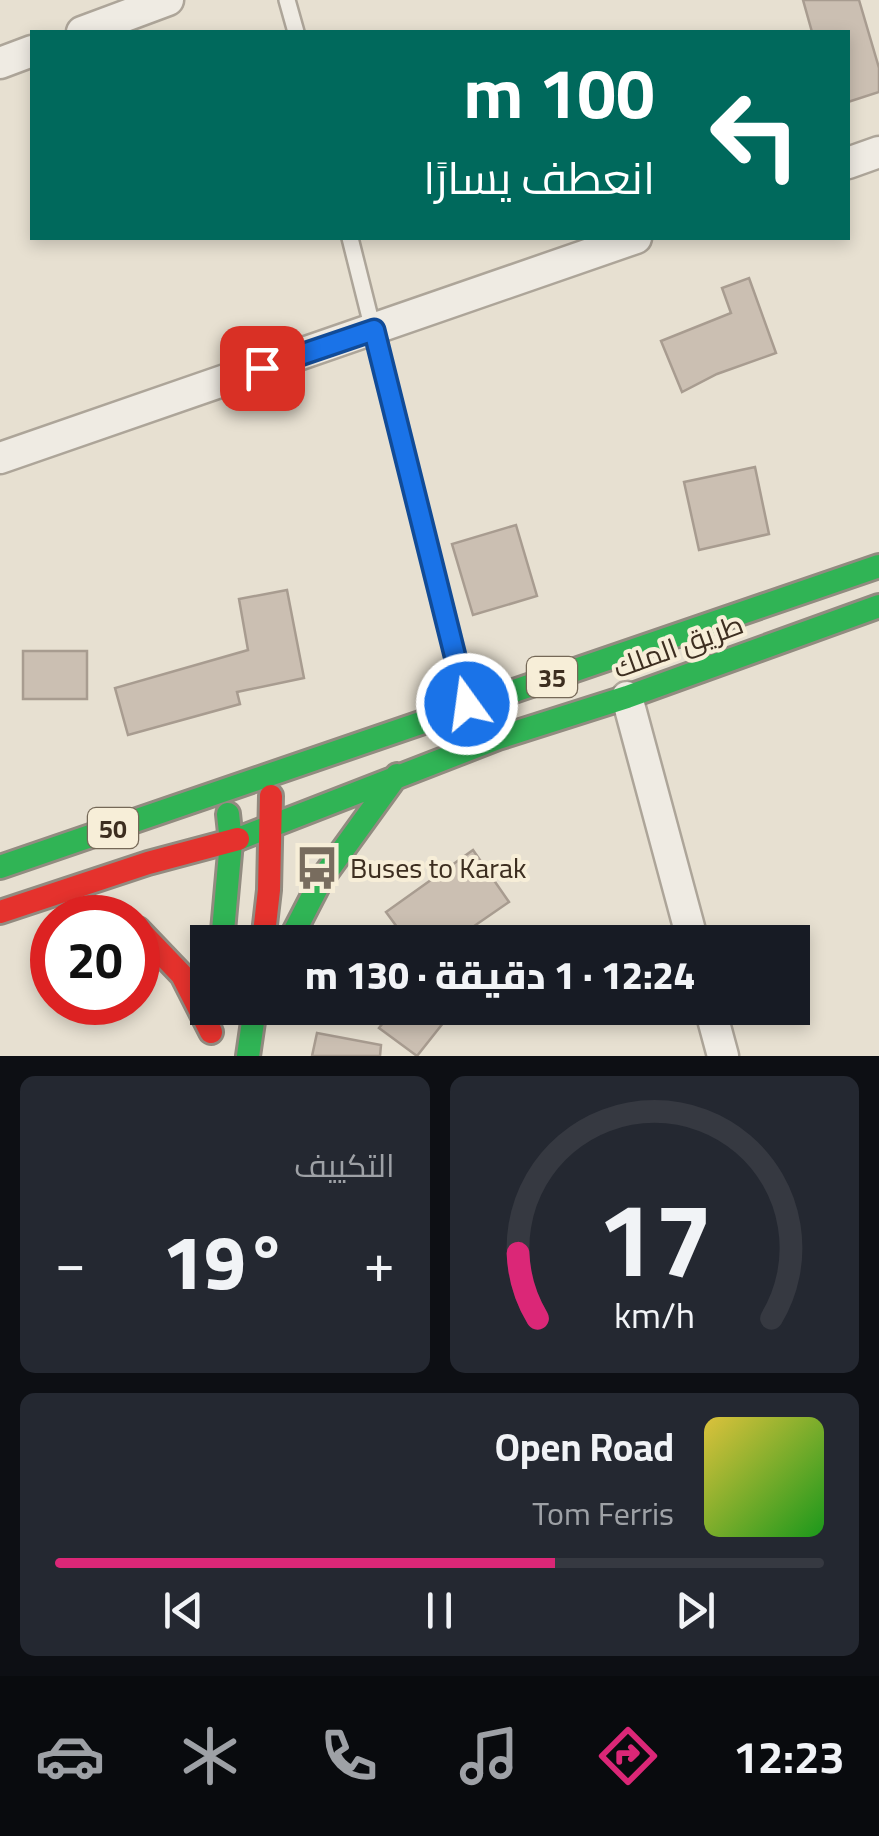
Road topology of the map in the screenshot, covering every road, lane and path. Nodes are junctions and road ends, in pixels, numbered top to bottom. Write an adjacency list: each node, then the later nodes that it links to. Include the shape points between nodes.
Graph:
1 (168, 0): 3 (street)
2 (287, 0): 4 (lane)
3 (87, 30)
4 (295, 30)
5 (30, 52): 6 (street)
6 (0, 64)
7 (879, 152): 8 (street)
8 (850, 162)
9 (351, 240): 11 (lane)
10 (630, 240): 11 (street)
11 (374, 330): 12 (street); 16 (lane)
12 (0, 458)
13 (879, 566): 16 (main road, طريق الملك / 35)
14 (879, 606): 15 (main road, طريق الملك / 35)
15 (627, 697): 18 (main road, طريق الملك / 35); 29 (street)
16 (467, 704): 17 (main road, طريق الملك / 35)
17 (269, 773): 19 (main road, طريق الملك / 35); 20 (main road)
18 (397, 775): 20 (main road, طريق الملك / 35); 28 (main road, via 320,880)
19 (226, 790): 21 (main road); 22 (main road, 50)
20 (272, 825): 21 (main road, طريق الملك / 35); 27 (main road)
21 (231, 842): 23 (main road, 50); 26 (main road)
22 (0, 866)
23 (71, 888): 24 (main road); 25 (main road, 50)
24 (82, 895)
25 (0, 912)
26 (224, 925)
27 (264, 925)
28 (298, 925)
29 (688, 925)
30 (160, 946): 33 (main road, via 183,973)
31 (212, 1025): 33 (main road)
32 (715, 1025): 35 (street)
33 (211, 1032): 34 (main road)
34 (207, 1056)
35 (723, 1056)

